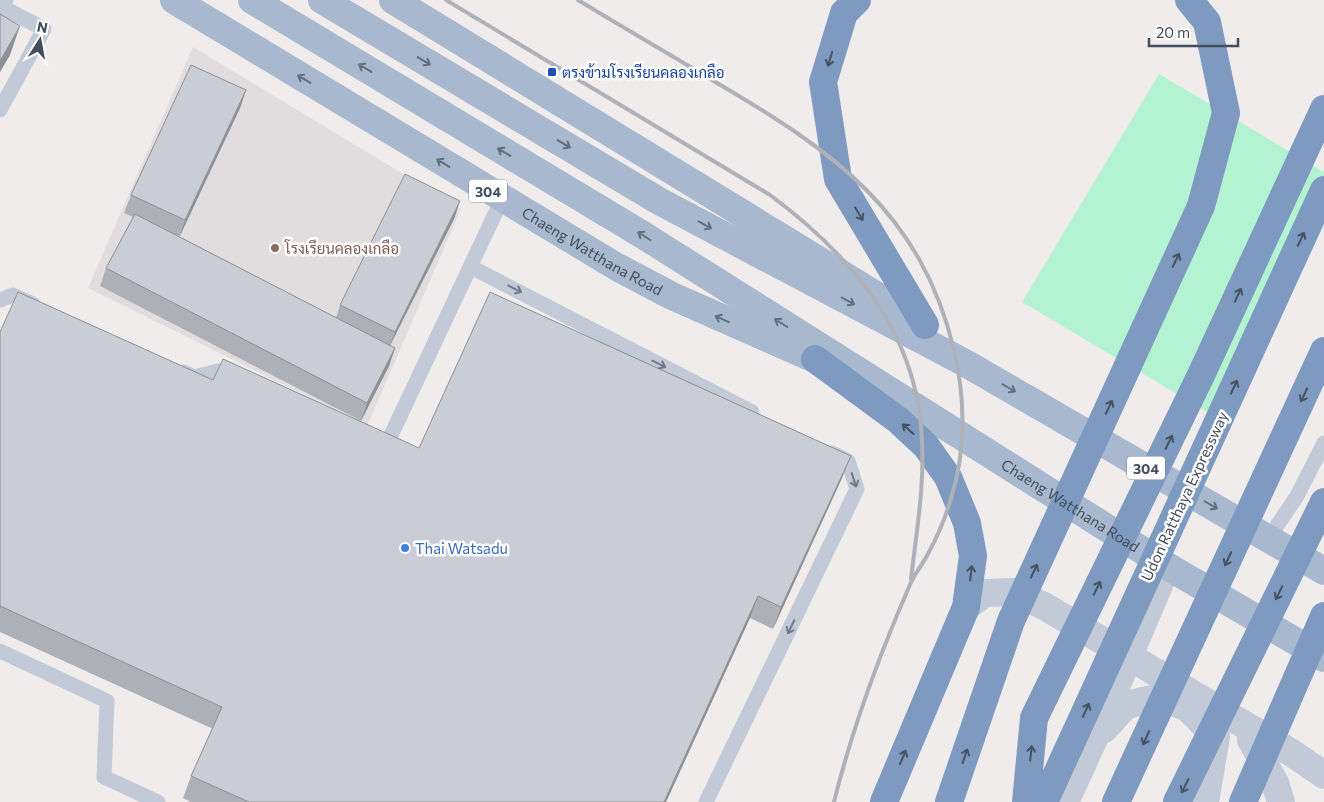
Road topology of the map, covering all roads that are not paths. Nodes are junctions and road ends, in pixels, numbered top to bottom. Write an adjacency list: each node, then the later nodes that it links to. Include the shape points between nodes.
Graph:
1 (6, 0): 9 (lane, via 2,7 44,28)
2 (174, 0): 11 (main road, Chaeng Watthana Road / 304, one-way to 2)
3 (252, 0): 21 (main road, Chaeng Watthana Road, one-way to 3, via 643,235)
4 (322, 0): 18 (main road, one-way to 18, via 659,202)
5 (393, 0): 15 (main road, 304)
6 (1190, 0): 42 (highway, one-way to 6, via 1011,621 1201,206 1226,113 1207,22)
7 (851, 6): 15 (highway, one-way to 15, via 823,82 838,179)
8 (1324, 109): 43 (highway, one-way to 8, via 1034,718 1202,373)
9 (0, 110)
10 (1324, 190): 44 (highway, Udon Ratthaya Expressway, one-way to 10)
11 (502, 199): 12 (lane); 17 (main road, Chaeng Watthana Road / 304, one-way to 11, via 672,296)
12 (471, 266): 22 (lane, one-way to 22); 23 (lane, via 386,446)
13 (0, 300): 14 (lane, via 13,295)
14 (49, 312)
15 (925, 325): 18 (main road, 304)
16 (1324, 351): 46 (highway, one-way to 46)
17 (815, 360): 21 (main road, Chaeng Watthana Road / 304); 30 (highway, one-way to 17, via 973,556 967,523 948,477 926,446 898,420)
18 (967, 364): 27 (main road, 304, one-way to 27)
19 (167, 365): 20 (lane, via 194,377 218,371)
20 (245, 382)
21 (896, 396): 28 (main road, Chaeng Watthana Road / 304)
22 (769, 421)
23 (369, 438)
24 (1324, 443): 27 (lane, via 1298,496)
25 (821, 448): 40 (lane, one-way to 40, via 848,461 857,489)
26 (1324, 502): 47 (highway, one-way to 47)
27 (1268, 538): 29 (main road, 304)
28 (1167, 566): 33 (street); 34 (main road, Chaeng Watthana Road / 304)
29 (1324, 571)
30 (966, 607): 33 (street, via 985,593 1014,592 1044,606); 41 (highway, one-way to 30)
31 (1324, 616): 49 (highway)
32 (0, 651): 39 (lane, via 107,701 104,777)
33 (1128, 657): 35 (street); 36 (street)
34 (1324, 658)
35 (1152, 671): 36 (street); 37 (street)
36 (1121, 696): 45 (street, via 1093,742); 48 (street, via 1161,697 1188,708 1216,737)
37 (1235, 719): 38 (street); 50 (street, via 1257,748)
38 (1324, 775)
39 (158, 802)
40 (706, 802)
41 (884, 802)
42 (949, 802)
43 (1026, 802)
44 (1044, 802)
45 (1065, 802)
46 (1116, 802)
47 (1177, 802)
48 (1205, 802)
49 (1243, 802)
50 (1281, 802)

